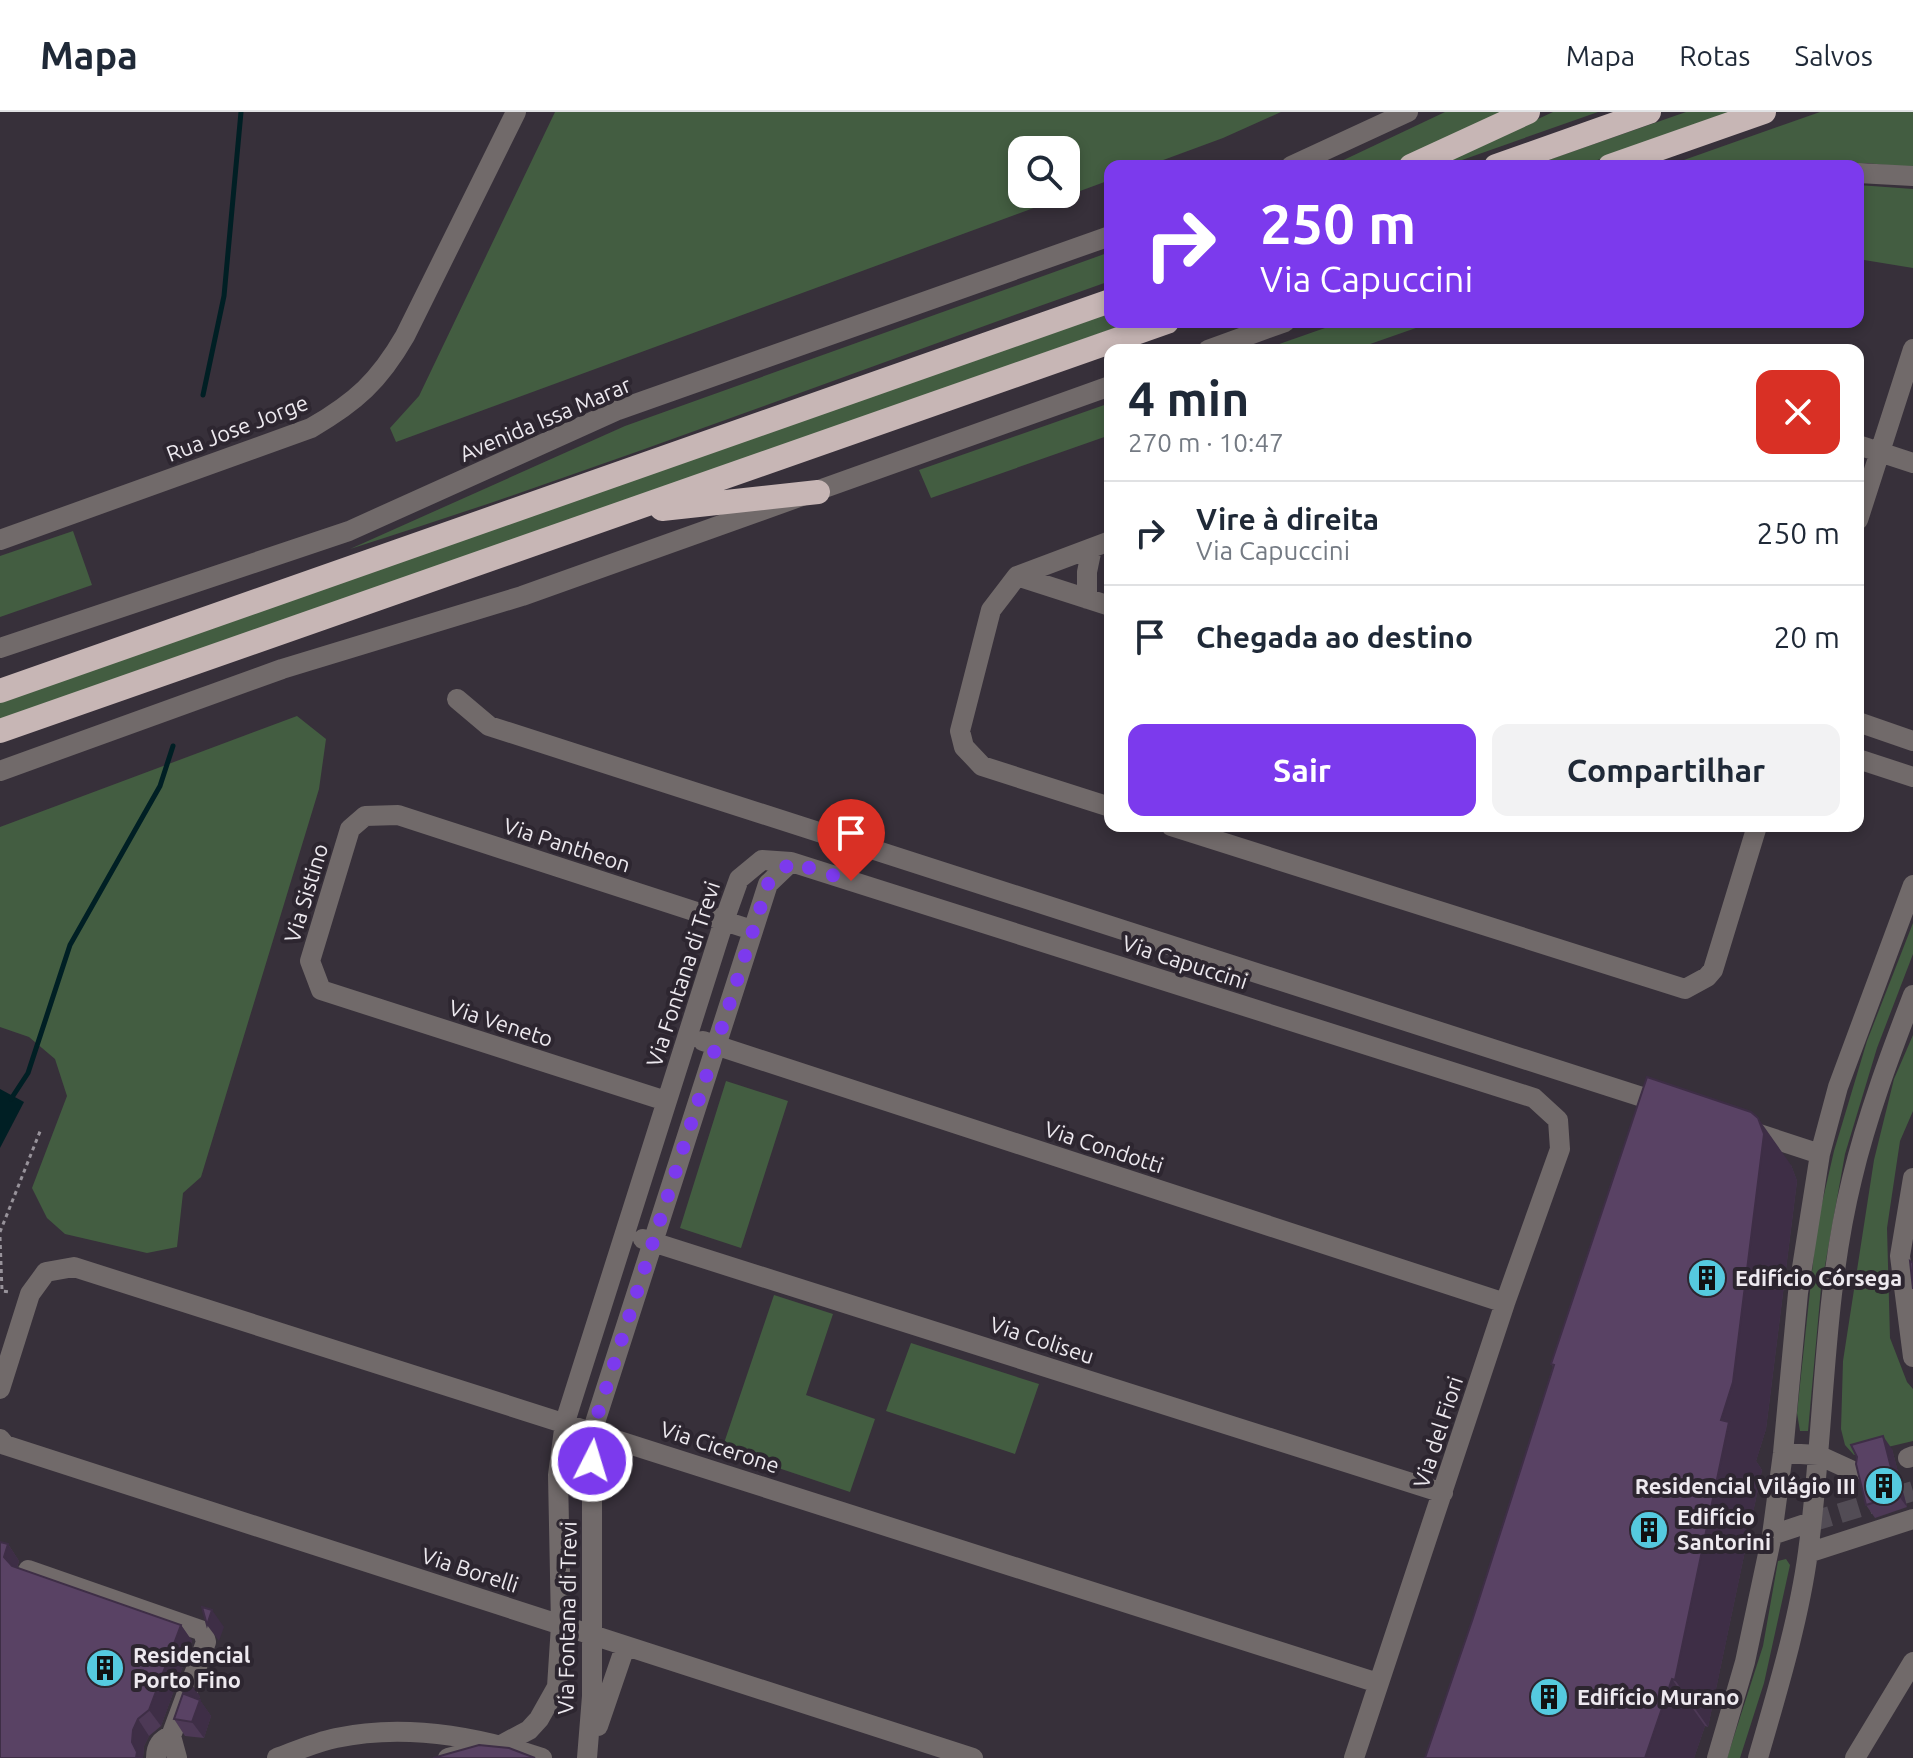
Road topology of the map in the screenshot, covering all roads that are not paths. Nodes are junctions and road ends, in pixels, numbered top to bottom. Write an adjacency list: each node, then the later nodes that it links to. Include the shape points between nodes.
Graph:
1 (516, 112): 27 (street, Rua Jose Jorge, via 405,336 367,391 311,428)
2 (1408, 112): 6 (street)
3 (1528, 112): 7 (highway)
4 (1649, 112): 8 (highway)
5 (1764, 112): 9 (highway)
6 (1304, 160)
7 (1424, 160)
8 (1513, 160)
9 (1627, 160)
10 (1864, 173): 11 (street)
11 (1913, 176)
12 (1104, 238): 32 (street, Avenida Issa Marar, via 618,410 349,531)
13 (1104, 303): 33 (highway)
14 (1150, 328): 17 (highway)
15 (1268, 328): 18 (street)
16 (1104, 344): 26 (highway)
17 (1104, 344)
18 (1224, 344)
19 (1913, 349): 22 (street)
20 (1104, 388): 24 (street)
21 (1864, 447): 22 (street)
22 (1880, 451): 23 (street); 25 (street)
23 (1913, 463)
24 (818, 492): 26 (highway); 39 (street, via 522,596 282,669)
25 (1864, 501)
26 (620, 514): 36 (highway)
27 (0, 540)
28 (1101, 545): 29 (street); 30 (street, via 1087,572)
29 (1017, 576): 30 (street); 41 (street, via 991,610 960,731 964,747 982,766)
30 (1087, 599): 31 (street)
31 (1104, 604)
32 (0, 648)
33 (0, 691)
34 (457, 699): 54 (street, via 489,726)
35 (1864, 724): 37 (street)
36 (0, 731)
37 (1913, 741)
38 (1864, 761): 40 (street)
39 (0, 771)
40 (1913, 777)
41 (1104, 805)
42 (365, 816): 47 (street, Via Pantheon, via 398,815); 49 (street, Via Sistino, via 350,829 310,961)
43 (1190, 832): 44 (street, via 1685,989 1713,970)
44 (1755, 832)
45 (791, 862): 47 (street, Via Fontana di Trevi, via 762,860 739,879); 48 (street, Via Fontana di Trevi, via 768,884); 55 (street, Via Capuccini, via 1534,1098)
46 (1913, 885): 57 (street, via 1838,1087)
47 (724, 921): 48 (street, Via Pantheon); 51 (street, Via Fontana di Trevi)
48 (752, 930): 52 (street, Via Fontana di Trevi)
49 (321, 990): 53 (street, Via Veneto)
50 (1913, 995): 68 (street, via 1852,1179 1834,1273)
51 (689, 1036): 52 (street, Via Condotti); 53 (street, Via Fontana di Trevi)
52 (715, 1045): 60 (street, Via Fontana di Trevi); 61 (street, Via Condotti)
53 (666, 1101): 59 (street, Via Fontana di Trevi)
54 (1684, 1110)
55 (1558, 1120): 61 (street, Via del Fiori, via 1560,1149)
56 (1729, 1124): 57 (street)
57 (1820, 1154): 67 (street, via 1798,1293)
58 (1913, 1178): 62 (street, via 1900,1256)
59 (626, 1233): 60 (street, Via Coliseu); 64 (street, Via Fontana di Trevi)
60 (654, 1242): 65 (street, Via Fontana di Trevi); 70 (street, Via Coliseu)
61 (1505, 1303): 70 (street, Via del Fiori)
62 (1913, 1357)
63 (0, 1389): 64 (street, Via Cicerone, via 30,1294 46,1272 74,1267)
64 (565, 1422): 65 (street, Via Cicerone); 76 (street, Via Fontana di Trevi, via 558,1475)
65 (592, 1432): 77 (street, Via Fontana di Trevi); 80 (street, Via Cicerone)
66 (0, 1439): 76 (street, Via Borelli, via 5,1445)
67 (1783, 1453): 68 (street); 73 (street)
68 (1818, 1455): 69 (street); 72 (street)
69 (1853, 1471)
70 (1443, 1493): 80 (street, Via del Fiori)
71 (1913, 1519): 74 (street)
72 (1811, 1522): 73 (street); 74 (street)
73 (1772, 1535): 92 (street, via 1745,1662)
74 (1808, 1553): 93 (street)
75 (28, 1570): 81 (street, via 203,1631 206,1642)
76 (561, 1625): 77 (street, Via Borelli); 82 (street, Via Fontana di Trevi, via 557,1687 529,1730)
77 (592, 1635): 78 (street, Via Borelli); 88 (street, Via Fontana di Trevi)
78 (625, 1647): 89 (street, via 595,1736); 90 (street, Via Borelli)
79 (1913, 1662): 94 (street)
80 (1378, 1683): 91 (street, Via del Fiori)
81 (171, 1736): 83 (street, via 156,1748); 84 (street)
82 (501, 1745): 85 (street, via 389,1731 335,1738); 86 (street); 87 (street)
83 (156, 1758)
84 (177, 1758)
85 (277, 1758)
86 (448, 1758)
87 (542, 1758)
88 (587, 1758)
89 (594, 1758)
90 (973, 1758)
91 (1354, 1758)
92 (1717, 1758)
93 (1758, 1758)
94 (1855, 1758)

